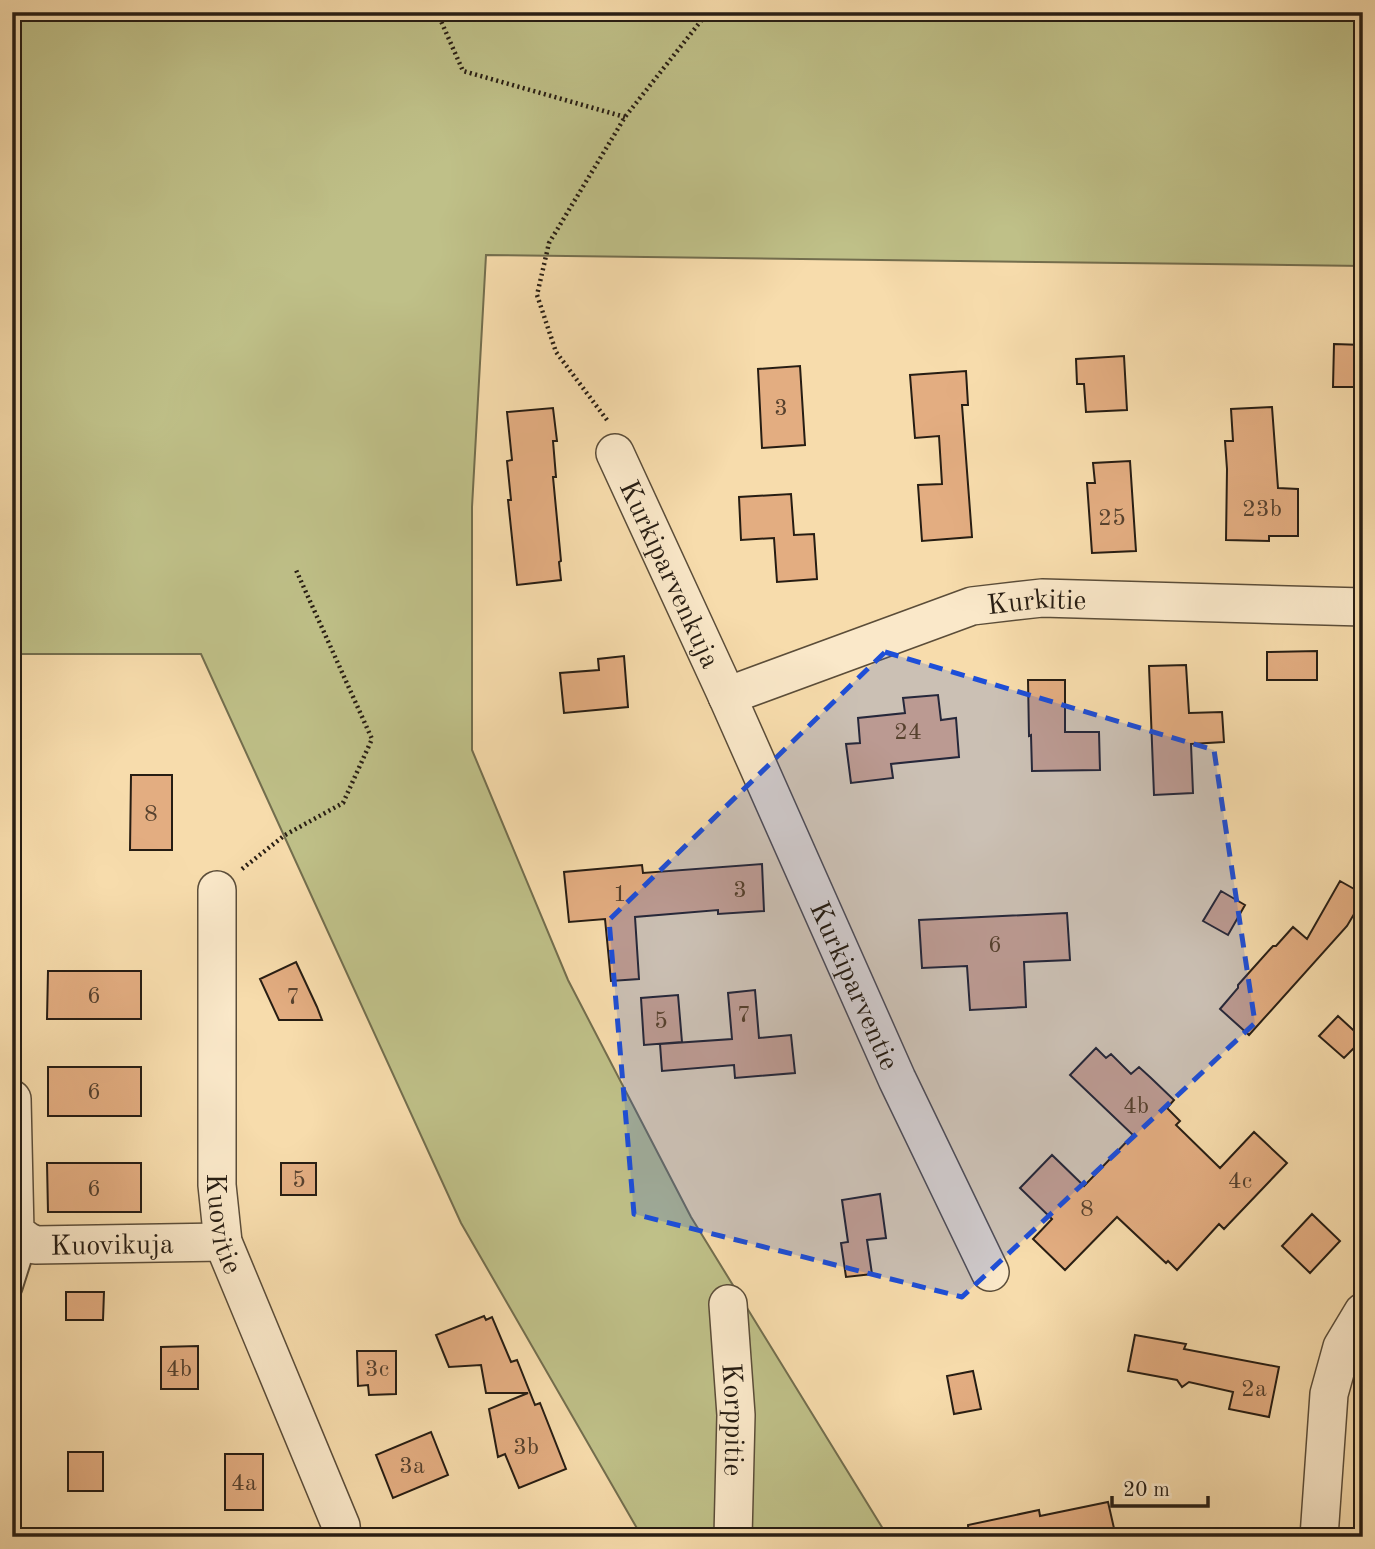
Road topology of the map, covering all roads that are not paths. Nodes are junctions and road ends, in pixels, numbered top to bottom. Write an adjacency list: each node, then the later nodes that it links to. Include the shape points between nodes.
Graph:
1 (615, 453): 3 (street, Kurkiparvenkuja)
2 (1363, 607): 3 (street, Kurkitie, via 1042,598 972,606)
3 (727, 696): 8 (street, Kurkiparventie, via 897,1079)
4 (217, 890): 7 (street, Kuovitie, via 217,1185)
5 (12, 1099): 6 (street, Kuovikuja, via 15,1232)
6 (27, 1241): 7 (street, Kuovikuja, via 35,1245); 9 (lane)
7 (223, 1242): 12 (street, Kuovitie)
8 (990, 1272)
9 (12, 1288)
10 (728, 1304): 13 (street, Korppitie, via 736,1415)
11 (1363, 1312): 14 (street, via 1342,1347 1329,1394)
12 (342, 1537)
13 (733, 1537)
14 (1319, 1537)

